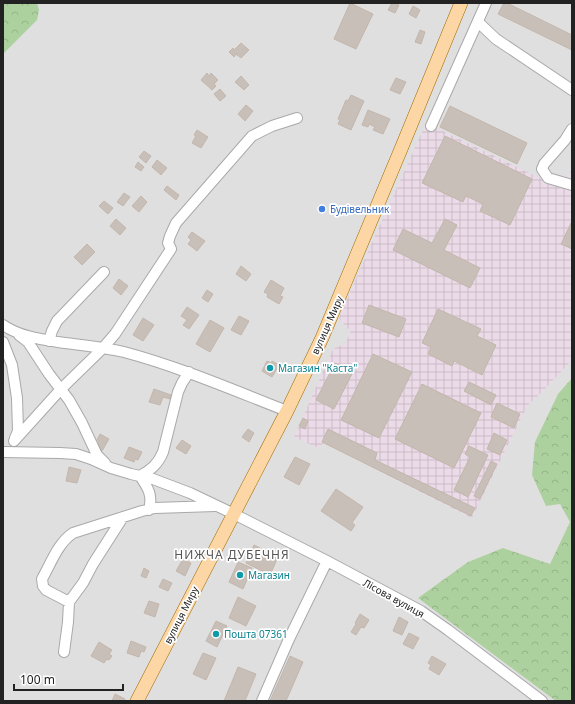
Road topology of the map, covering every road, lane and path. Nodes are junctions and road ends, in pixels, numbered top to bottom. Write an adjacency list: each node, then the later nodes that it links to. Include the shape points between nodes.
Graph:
1 (461, 3): 17 (main road, вулиця Миру, via 340,296)
2 (486, 3): 3 (street)
3 (478, 22): 4 (street, via 496,39); 6 (street)
4 (572, 90)
5 (297, 118): 14 (street, via 252,136 176,223 168,243 172,249 115,334)
6 (431, 126)
7 (572, 129): 8 (street, via 542,169 548,178)
8 (572, 184)
9 (104, 272): 12 (street, via 57,321)
10 (3, 325): 11 (street)
11 (17, 332): 12 (street); 16 (street, via 28,342)
12 (49, 341): 14 (street)
13 (3, 342): 18 (street, via 12,365 17,398 18,431)
14 (102, 348): 15 (street); 16 (street)
15 (189, 372): 17 (street); 21 (street, via 178,392 160,460)
16 (61, 389): 18 (street); 20 (street, via 82,423 97,456)
17 (287, 411): 24 (main road, вулиця Миру)
18 (14, 441): 19 (street)
19 (3, 452): 20 (street, Лісова вулиця, via 76,454)
20 (111, 468): 21 (street, Лісова вулиця)
21 (140, 476): 22 (street, Лісова вулиця, via 170,485); 23 (street, via 151,496)
22 (217, 506): 23 (street); 24 (street, Лісова вулиця)
23 (148, 510): 25 (street)
24 (234, 514): 26 (street, Лісова вулиця); 29 (main road, вулиця Миру)
25 (123, 517): 27 (street, via 84,583); 27 (street, via 74,533 62,544 42,579 42,586)
26 (327, 561): 30 (street); 31 (street, Лісова вулиця, via 421,611)
27 (69, 602): 28 (street)
28 (64, 652)
29 (136, 701)
30 (262, 701)
31 (542, 701)

